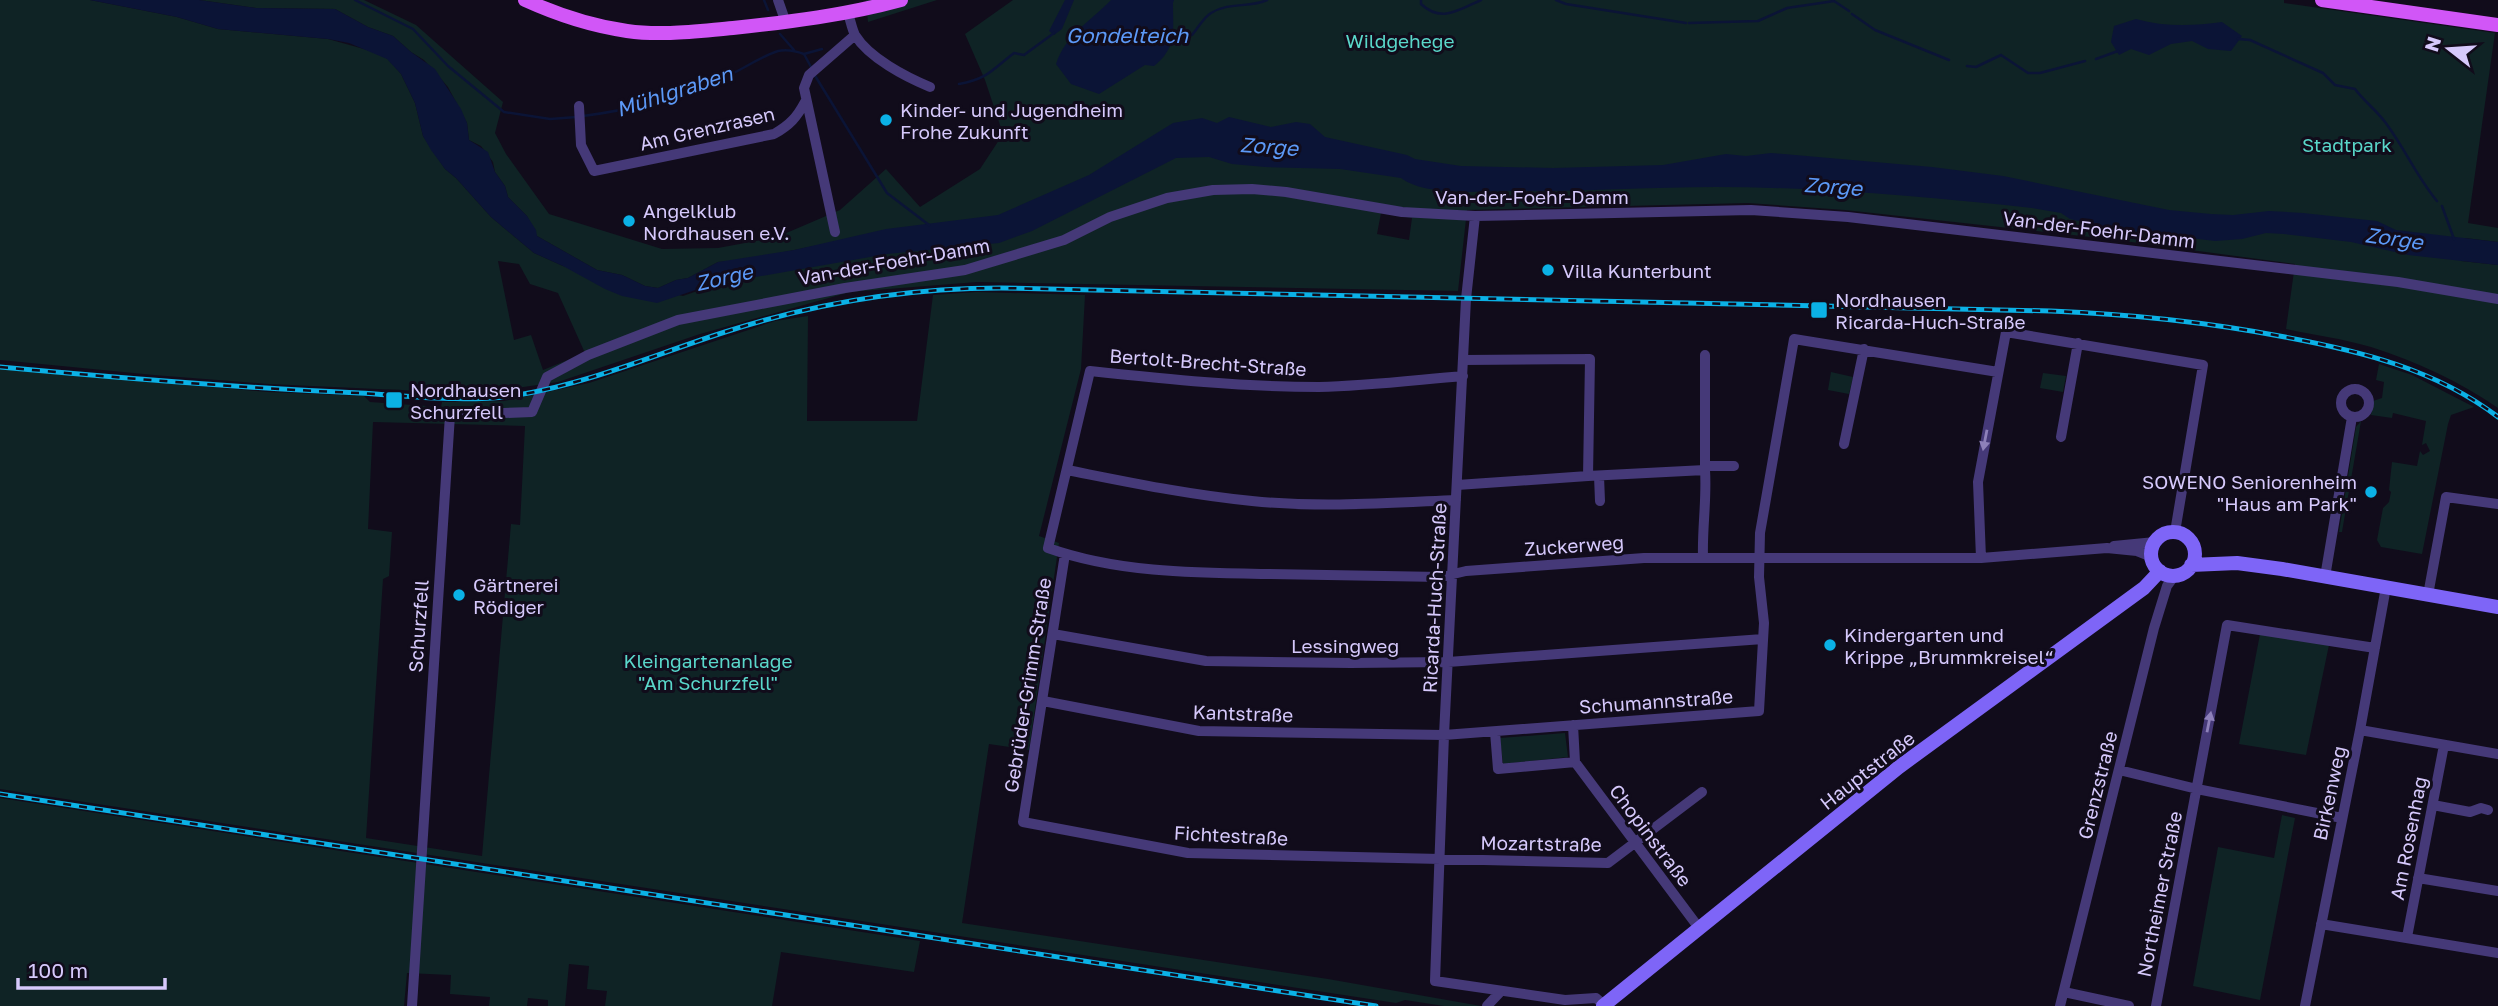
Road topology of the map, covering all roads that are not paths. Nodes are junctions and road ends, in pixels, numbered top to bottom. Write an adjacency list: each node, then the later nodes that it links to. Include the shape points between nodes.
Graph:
1 (525, 0): 6 (main road, via 580,22 627,32 676,34)
2 (778, 0): 6 (street)
3 (901, 0): 5 (main road)
4 (2322, 0): 7 (main road)
5 (848, 13): 6 (main road); 8 (street)
6 (786, 23)
7 (2498, 25)
8 (855, 35): 9 (street, via 895,70); 10 (street, via 813,72 804,88)
9 (930, 87)
10 (805, 102): 11 (street, Am Grenzrasen, via 789,126 774,134 594,171 581,145); 13 (street)
11 (580, 114)
12 (1475, 216): 14 (street, Van-der-Foehr-Damm, via 1751,210 1821,215 2398,282); 17 (street, Van-der-Foehr-Damm, via 1402,212 1286,192 1213,190 1167,198 1110,217 1063,240 965,270 678,320); 19 (street, Ricarda-Huch-Straße)
13 (835, 232)
14 (2498, 299)
15 (2078, 343): 20 (street, via 2006,332); 23 (street); 33 (street, via 2203,365)
16 (1864, 349): 20 (street); 24 (street); 40 (street, Schumannstraße, via 1794,339)
17 (588, 355): 83 (street, Schurzfell, via 547,377 532,412 450,415)
18 (1705, 355): 26 (street)
19 (1464, 360): 21 (street, Ricarda-Huch-Straße); 28 (street, via 1590,359)
20 (1998, 372): 42 (street, one-way to 42, via 1978,482)
21 (1462, 376): 27 (street, Bertolt-Brecht-Straße, via 1359,385 1261,386 1090,371); 29 (street, Ricarda-Huch-Straße)
22 (2352, 417): 48 (street)
23 (2061, 437)
24 (1844, 444)
25 (1734, 466): 26 (street)
26 (1705, 468): 28 (street); 39 (street)
27 (1067, 470): 30 (street, via 1253,501 1365,504); 35 (street, Bertolt-Brecht-Straße)
28 (1594, 476): 29 (street); 31 (street)
29 (1457, 485): 30 (street, Ricarda-Huch-Straße)
30 (1456, 500): 46 (street, Ricarda-Huch-Straße)
31 (1600, 501)
32 (2498, 504): 50 (street, via 2446,497)
33 (2175, 532): 34 (street); 37 (street, via 2189,539)
34 (2155, 542): 36 (street, Zuckerweg); 41 (street)
35 (1048, 548): 38 (street, Zuckerweg)
36 (2107, 548): 41 (street, Zuckerweg); 42 (street, Zuckerweg)
37 (2194, 548): 43 (street); 44 (street)
38 (1065, 554): 46 (street, Zuckerweg, via 1112,565 1221,574); 52 (street, Gebrüder-Grimm-Straße)
39 (1703, 557): 40 (street, Zuckerweg); 46 (street, Zuckerweg)
40 (1759, 557): 42 (street, Zuckerweg); 53 (street, Schumannstraße)
41 (2152, 557): 45 (street)
42 (1981, 558)
43 (2237, 563): 44 (street); 48 (street)
44 (2192, 565): 47 (street)
45 (2160, 571): 47 (street); 76 (street, Hauptstraße, via 2144,589 1899,767)
46 (1453, 574): 55 (street, Ricarda-Huch-Straße)
47 (2175, 575): 64 (street, Grenzstraße, via 2154,628)
48 (2325, 577): 49 (street)
49 (2386, 587): 50 (street); 54 (street, Birkenweg)
50 (2428, 595): 51 (street)
51 (2498, 607)
52 (1053, 634): 55 (street, Lessingweg, via 1206,661); 56 (street, Gebrüder-Grimm-Straße)
53 (1763, 639): 55 (street, Lessingweg); 57 (street, Schumannstraße, via 1759,711)
54 (2375, 648): 58 (street, Birkenweg); 65 (street, Northeimer Straße, one-way to 54, via 2227,625)
55 (1448, 662): 60 (street, Ricarda-Huch-Straße)
56 (1043, 701): 60 (street, Kantstraße, via 1199,731); 70 (street, Gebrüder-Grimm-Straße)
57 (1573, 725): 59 (street, Schumannstraße); 63 (street)
58 (2360, 730): 61 (street); 69 (street, Birkenweg)
59 (1494, 732): 60 (street, Schumannstraße); 63 (street, via 1498,769)
60 (1444, 735): 72 (street, Ricarda-Huch-Straße)
61 (2444, 745): 62 (street); 67 (street, Am Rosenhag)
62 (2498, 754)
63 (1575, 762): 71 (street, Chopinstraße)
64 (2119, 770): 65 (street, Northeimer Straße); 80 (street, Grenzstraße)
65 (2197, 789): 69 (street, Northeimer Straße); 88 (street, Northeimer Straße)
66 (1702, 792): 71 (street, Mozartstraße)
67 (2433, 805): 68 (street); 73 (street, Am Rosenhag)
68 (2488, 810)
69 (2342, 818): 75 (street, Birkenweg)
70 (1023, 822): 72 (street, Fichtestraße, via 1188,853)
71 (1636, 844): 72 (street, Mozartstraße, via 1608,863); 76 (street, Chopinstraße)
72 (1440, 858): 79 (street, Ricarda-Huch-Straße, via 1435,981)
73 (2418, 878): 74 (street); 77 (street, Am Rosenhag)
74 (2498, 891)
75 (2321, 924): 77 (street); 89 (street, Birkenweg)
76 (1699, 928): 82 (street, Hauptstraße)
77 (2407, 937): 78 (street)
78 (2498, 953)
79 (1501, 991): 81 (street); 84 (street)
80 (2064, 992): 86 (street, Grenzstraße); 87 (street)
81 (1565, 1000): 82 (street, via 1596,998); 85 (street)
82 (1603, 1005)
83 (412, 1006)
84 (1487, 1006)
85 (1577, 1006)
86 (2060, 1006)
87 (2129, 1006)
88 (2156, 1006)
89 (2305, 1006)

